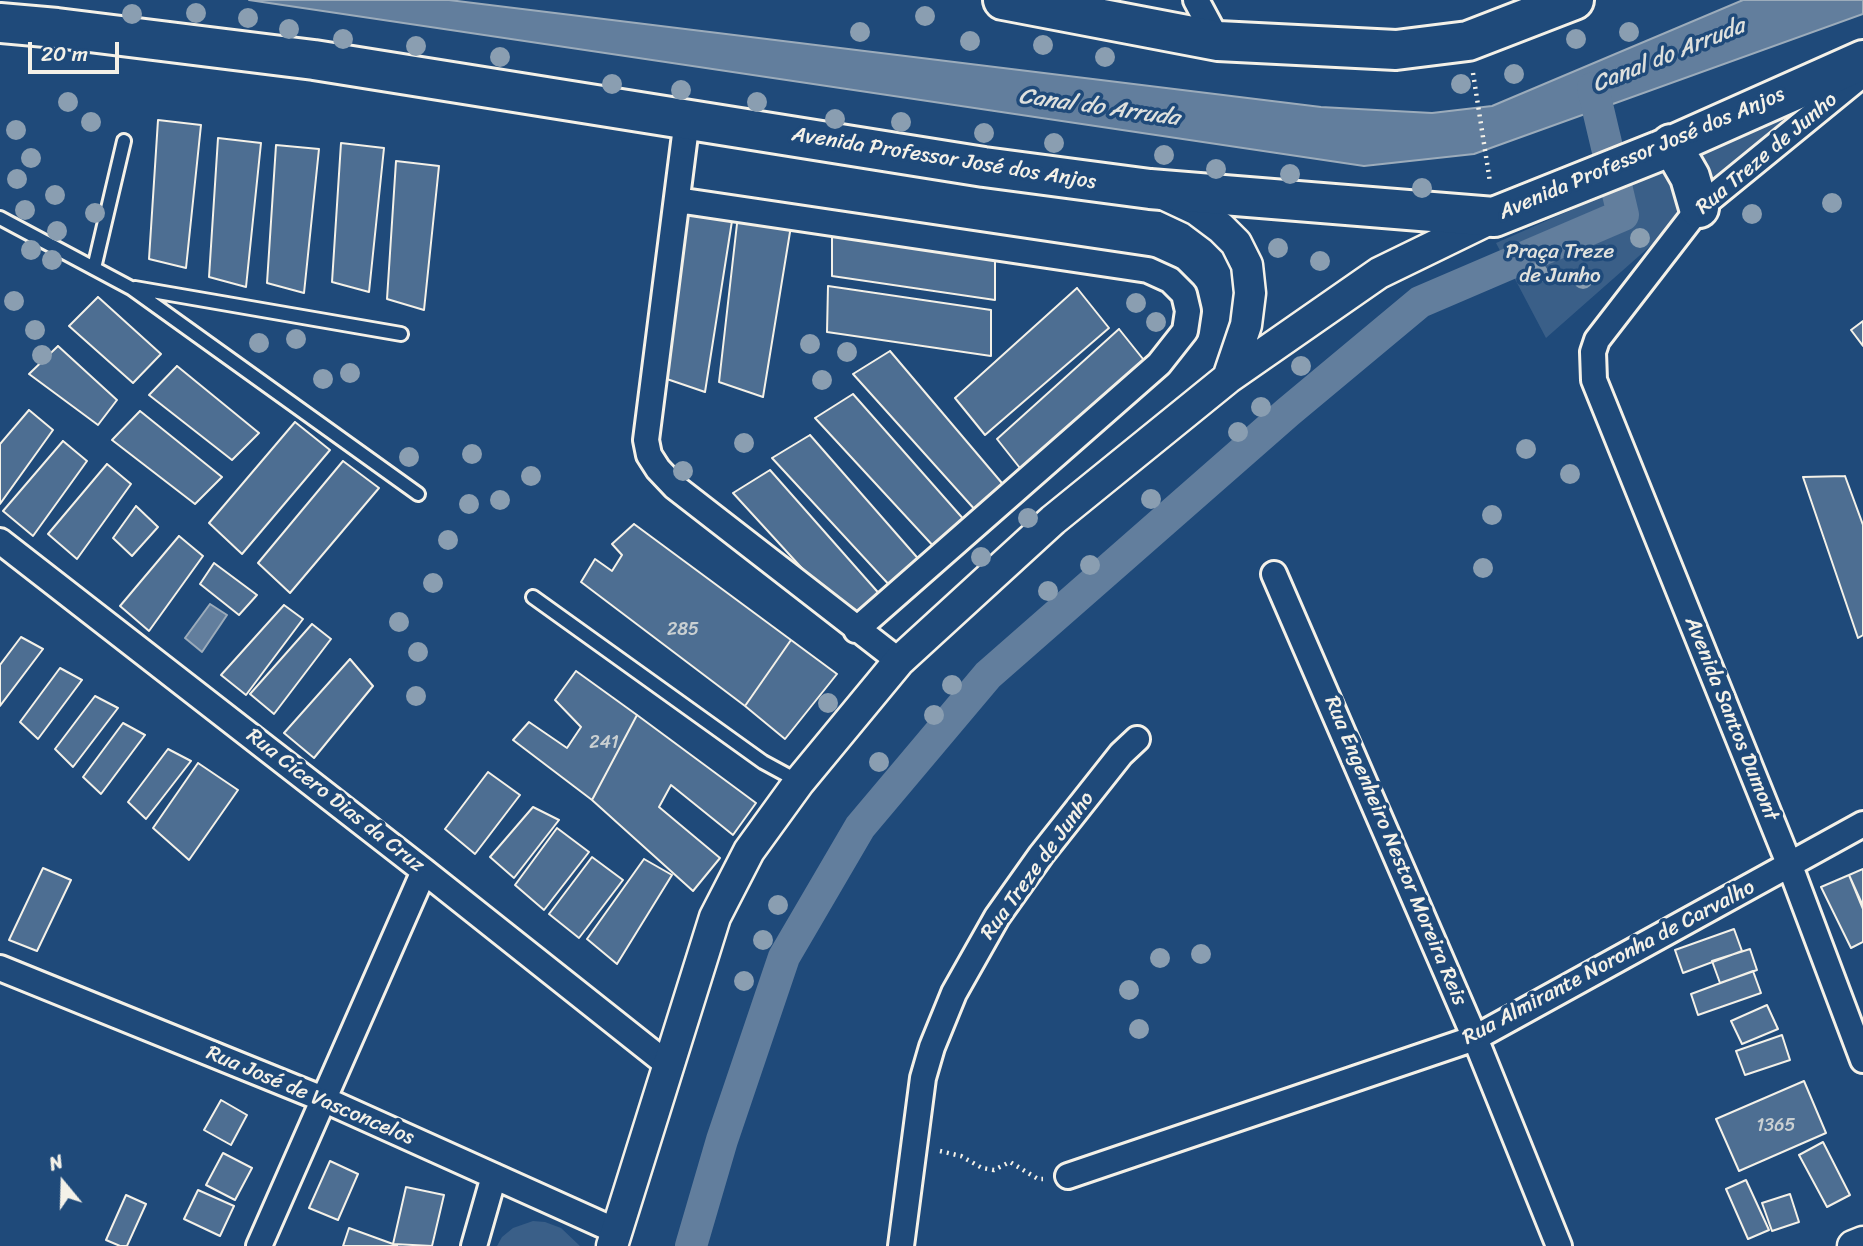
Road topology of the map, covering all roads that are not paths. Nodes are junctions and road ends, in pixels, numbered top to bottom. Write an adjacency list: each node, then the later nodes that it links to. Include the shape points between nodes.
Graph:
1 (1196, 0): 6 (street)
2 (1574, 0): 4 (main road)
3 (1025, 2): 6 (main road)
4 (1526, 9): 6 (main road, via 1468,41 1396,50)
5 (0, 23): 9 (main road, Avenida Professor José dos Anjos, via 314,60)
6 (1218, 41)
7 (1863, 60): 11 (main road, Avenida Professor José dos Anjos)
8 (1863, 74): 14 (street, Rua Treze de Junho)
9 (687, 119): 12 (main road, Avenida Professor José dos Anjos); 13 (street)
10 (124, 141): 17 (lane)
11 (1665, 147): 14 (main road, via 1690,177); 15 (main road, Avenida Professor José dos Anjos)
12 (1150, 189): 15 (main road, Avenida Professor José dos Anjos); 20 (street, via 1197,210 1221,228 1236,243 1247,265 1246,325)
13 (677, 200): 26 (street, via 646,440 649,455 675,487); 26 (street, via 1148,270 1170,280 1184,294 1188,311 1185,331 1159,364)
14 (1699, 208): 21 (street, Rua Treze de Junho, via 1597,340)
15 (1494, 217): 20 (street, via 1379,273)
16 (0, 218): 17 (lane)
17 (94, 268): 18 (lane)
18 (131, 288): 19 (lane); 22 (lane)
19 (401, 334)
20 (1228, 378): 27 (street, via 1053,520)
21 (1594, 380): 31 (street, Avenida Santos Dumont)
22 (418, 494)
23 (0, 541): 32 (street, Rua Cícero Dias da Cruz)
24 (1274, 574): 34 (street, Rua Engenheiro Nestor Moreira Reis)
25 (533, 597): 29 (lane, via 763,762)
26 (856, 630): 27 (street)
27 (899, 661): 29 (street)
28 (1137, 739): 44 (street, Rua Treze de Junho, via 1033,866 997,917 954,993 923,1077)
29 (799, 782): 36 (street, via 749,850 715,917)
30 (1863, 824): 31 (street, Rua Almirante Noronha de Carvalho)
31 (1790, 866): 34 (street, Rua Almirante Noronha de Carvalho); 35 (street, Avenida Santos Dumont)
32 (424, 871): 36 (street, Rua Cícero Dias da Cruz); 37 (street)
33 (0, 968): 37 (street, Rua José de Vasconcelos)
34 (1475, 1038): 39 (street, Rua Almirante Noronha de Carvalho); 45 (street, Rua Engenheiro Nestor Moreira Reis)
35 (1863, 1060)
36 (667, 1064): 40 (street)
37 (323, 1099): 38 (street, Rua José de Vasconcelos); 42 (street)
38 (494, 1176): 40 (street, Rua José de Vasconcelos); 43 (street)
39 (1068, 1176)
40 (614, 1238)
41 (1863, 1242): 46 (street)
42 (259, 1246)
43 (474, 1246)
44 (901, 1246)
45 (1559, 1246)
46 (1853, 1246)

